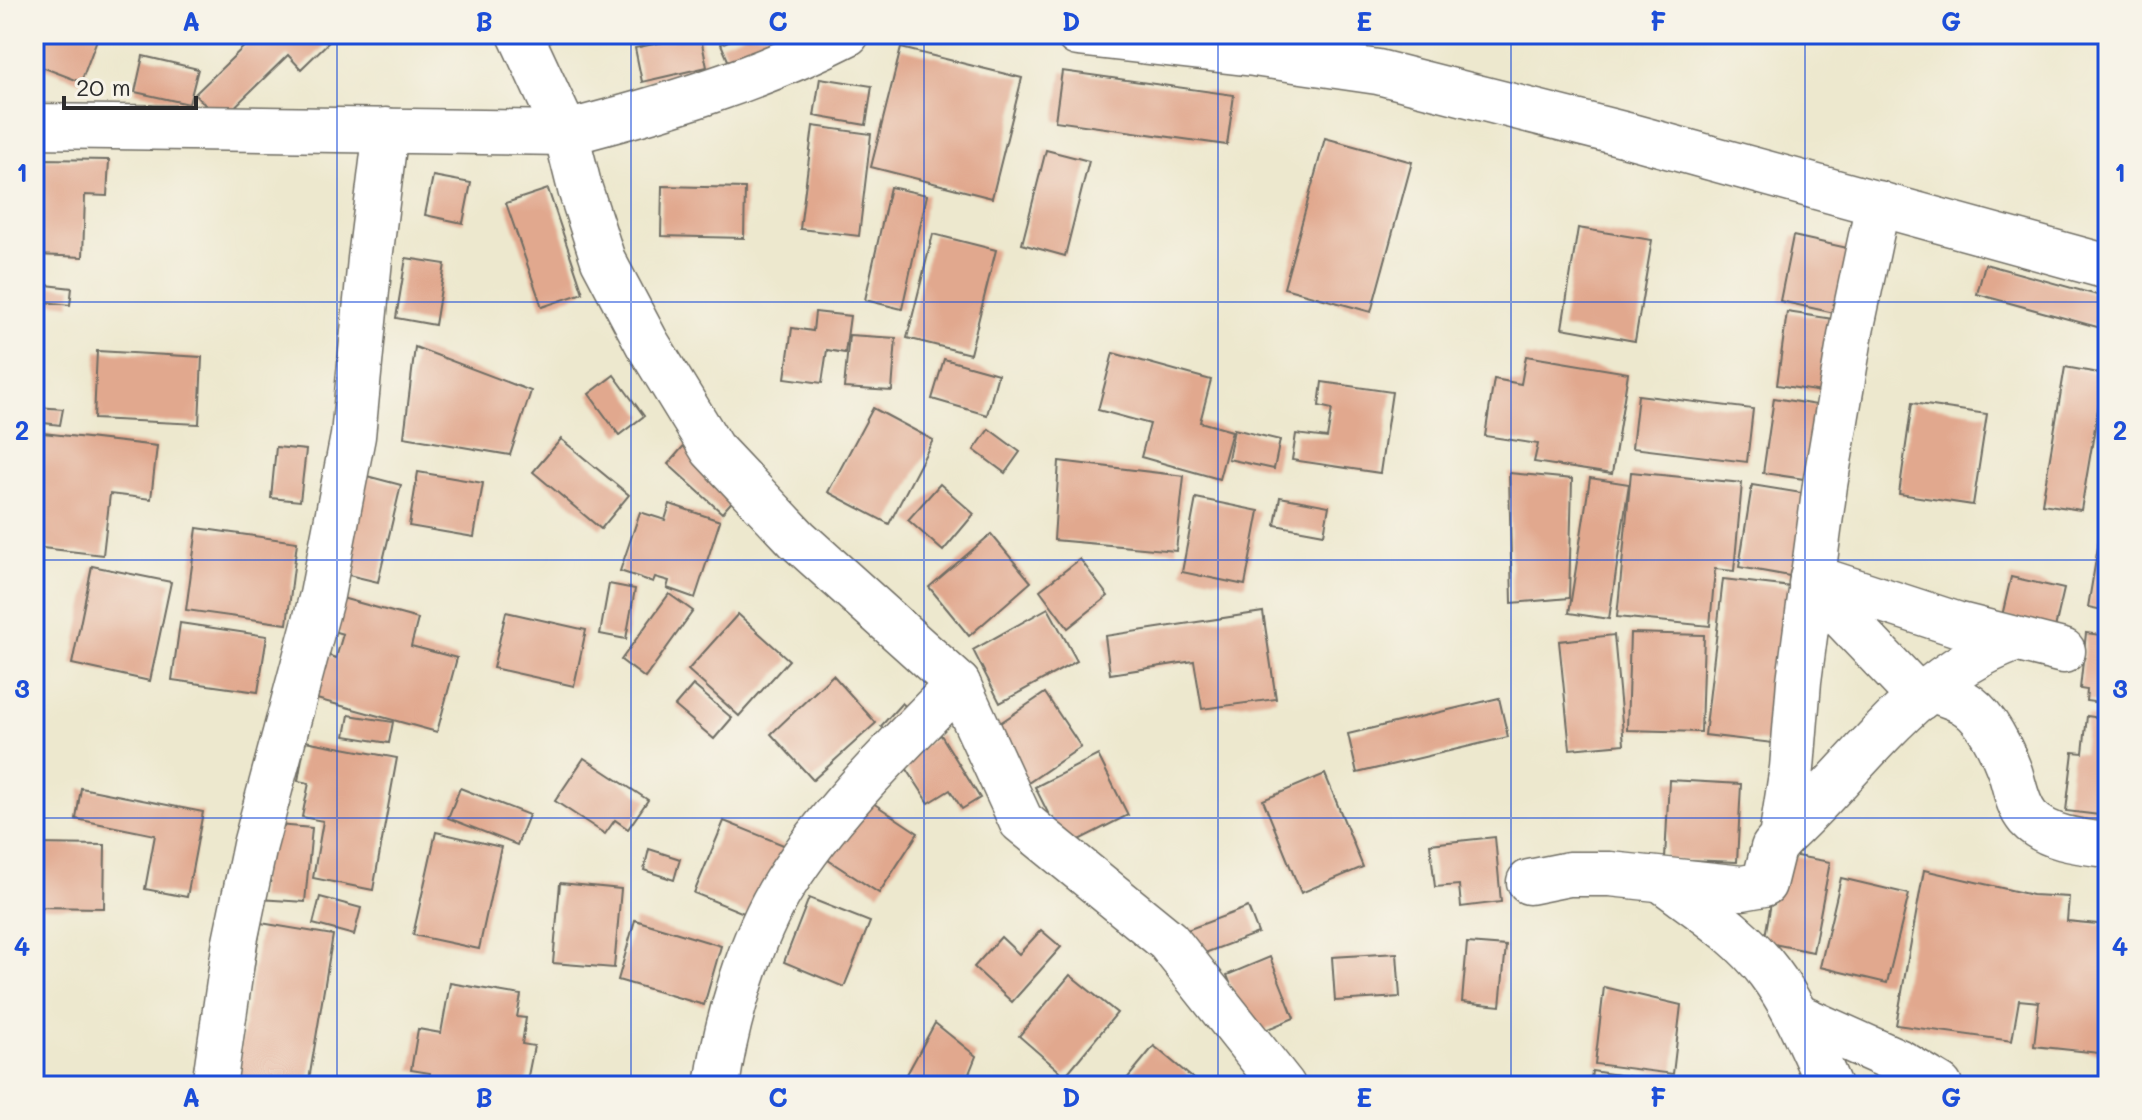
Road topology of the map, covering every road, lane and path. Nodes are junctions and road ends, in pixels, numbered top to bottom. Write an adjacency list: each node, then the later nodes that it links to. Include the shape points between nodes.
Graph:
1 (520, 34): 6 (street)
2 (847, 34): 6 (street, via 735,84)
3 (1078, 34): 7 (street, via 1378,72)
4 (34, 126): 5 (street)
5 (386, 130): 6 (street); 20 (street, via 353,436 322,595 255,845)
6 (566, 133): 12 (street, via 603,260 712,449 797,539)
7 (1878, 203): 8 (street); 9 (street, via 1851,331)
8 (2108, 267)
9 (1811, 580): 10 (street); 13 (street); 14 (street)
10 (2014, 640): 11 (street); 13 (street, via 1965,661)
11 (2063, 651)
12 (958, 684): 19 (street, via 871,774 783,886 737,995); 21 (street, via 1021,821 1168,941)
13 (1924, 694): 14 (street, via 1875,737); 15 (street, via 1962,701 1982,718 2029,818 2055,835)
14 (1781, 838): 16 (street, via 1773,848 1764,884 1742,888)
15 (2108, 845)
16 (1660, 878): 17 (street, via 1569,874); 18 (street, via 1728,929 1768,971)
17 (1529, 882)
18 (1797, 1016): 22 (street); 23 (street)
19 (723, 1076)
20 (214, 1086)
21 (1283, 1086)
22 (1829, 1086)
23 (1940, 1086)

